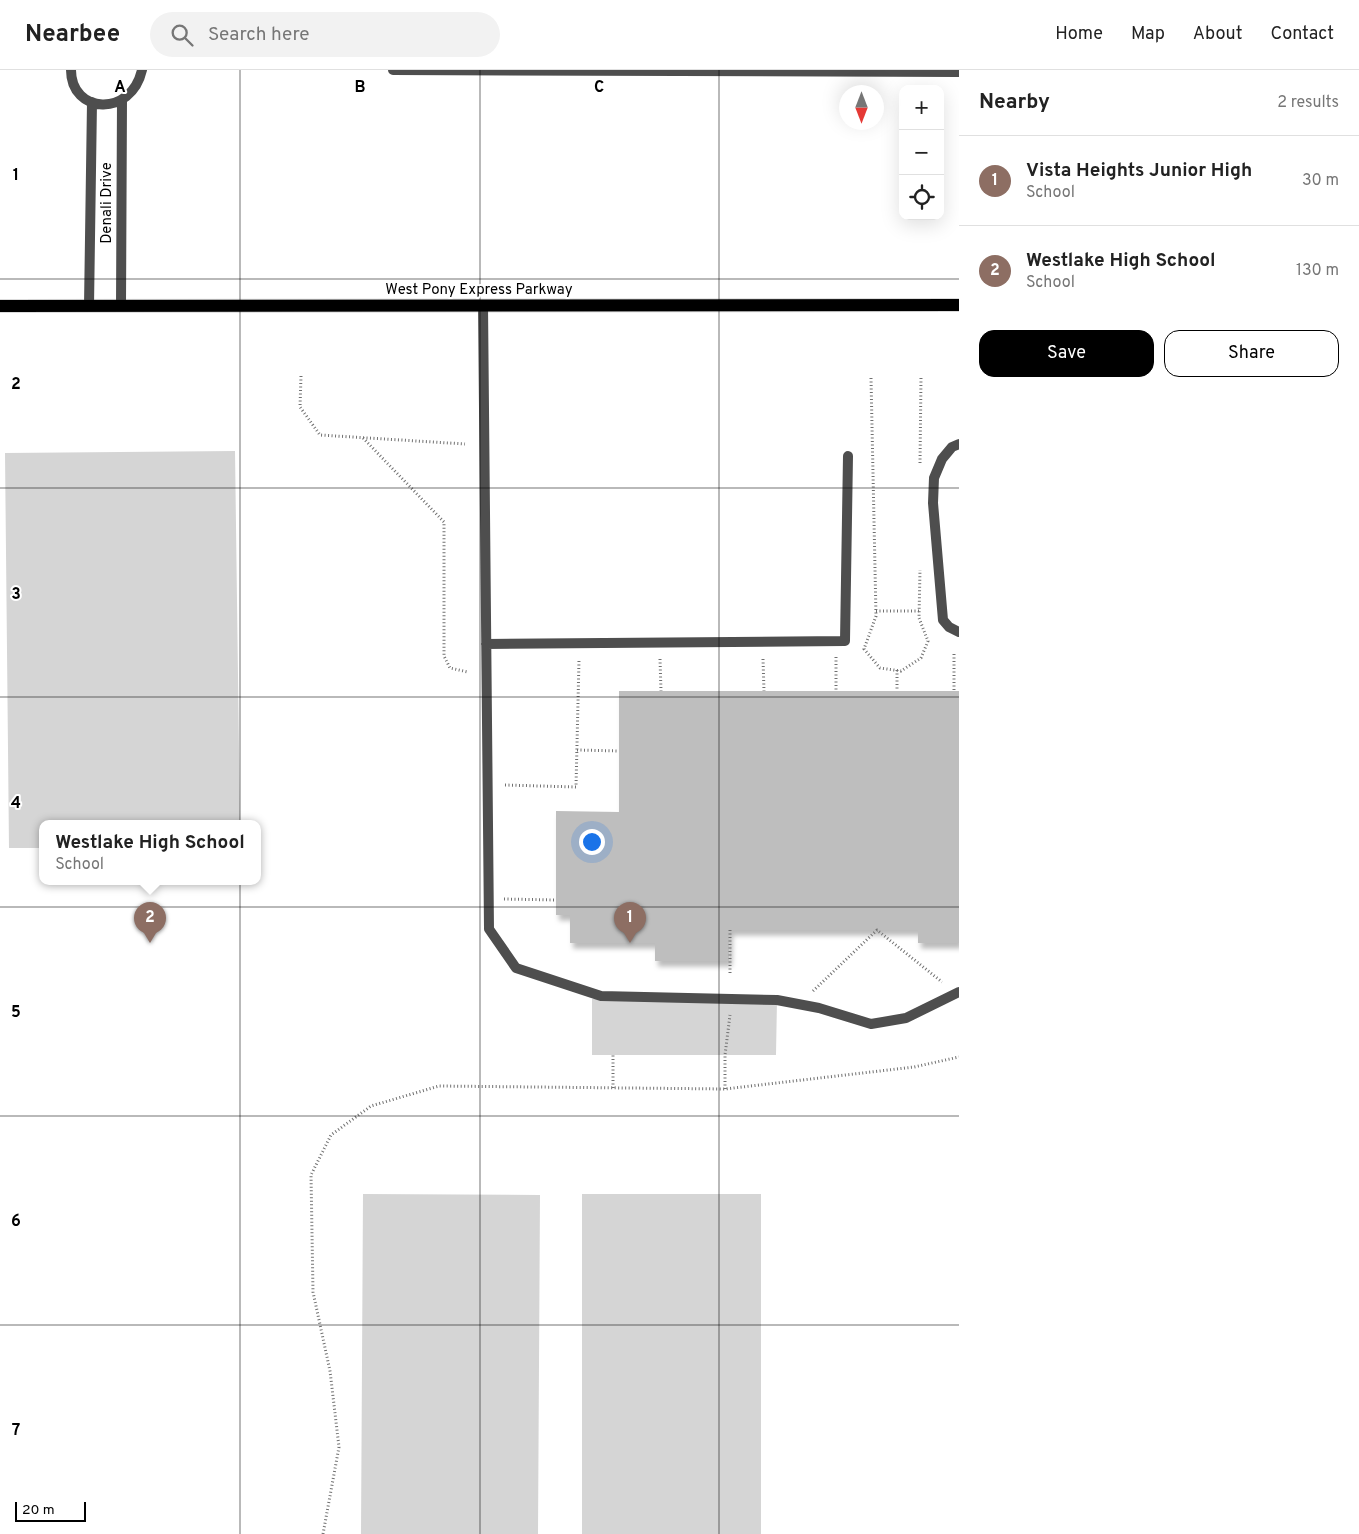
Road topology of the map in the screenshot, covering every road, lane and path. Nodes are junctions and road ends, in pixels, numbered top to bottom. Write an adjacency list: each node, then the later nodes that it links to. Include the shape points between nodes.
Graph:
1 (71, 70): 8 (street, via 75,86)
2 (142, 70): 7 (street, via 135,89)
3 (392, 70): 4 (street)
4 (416, 70): 5 (street)
5 (676, 71): 6 (street)
6 (959, 72)
7 (122, 100): 8 (street, via 104,105); 12 (street, Denali Drive)
8 (92, 102): 11 (street, Denali Drive)
9 (959, 305): 13 (main road, West Pony Express Parkway)
10 (0, 306): 11 (main road, West Pony Express Parkway)
11 (89, 306): 12 (main road, West Pony Express Parkway)
12 (121, 306): 13 (main road, West Pony Express Parkway)
13 (483, 306): 26 (street)
14 (301, 376): 17 (path, via 300,407 320,435)
15 (921, 377): 21 (path)
16 (871, 378): 23 (path)
17 (363, 438): 18 (path); 33 (path, via 444,522 444,656 450,668)
18 (465, 444)
19 (959, 444): 25 (street, via 942,459 934,478 933,503 943,620)
20 (848, 456): 26 (street, via 845,641)
21 (920, 465)
22 (920, 562): 24 (path)
23 (876, 611): 24 (path); 32 (path, via 864,649 880,668)
24 (919, 611): 32 (path, via 928,641 921,658 901,671)
25 (959, 632)
26 (486, 644): 42 (street)
27 (954, 654): 38 (path)
28 (763, 655): 35 (path)
29 (836, 655): 36 (path)
30 (580, 656): 39 (path)
31 (660, 656): 34 (path)
32 (896, 670): 37 (path)
33 (468, 672)
34 (661, 691)
35 (764, 691)
36 (836, 691)
37 (897, 691)
38 (954, 691)
39 (577, 750): 40 (path); 41 (path, via 576,787)
40 (619, 751)
41 (505, 785)
42 (489, 899): 43 (path); 47 (street, via 489,929 516,968 601,996)
43 (556, 900)
44 (730, 930): 45 (path)
45 (730, 974)
46 (958, 993): 48 (street, via 906,1018 871,1024 820,1008); 48 (path, via 877,930)
47 (732, 998): 48 (street, via 777,1000); 52 (path, via 725,1055)
48 (798, 1005)
49 (614, 1055): 51 (path)
50 (959, 1057): 52 (path, via 914,1067)
51 (613, 1088): 52 (path); 53 (path, via 439,1086 371,1106 331,1135 311,1175 313,1292 330,1371 339,1447)
52 (725, 1089)
53 (323, 1534)

